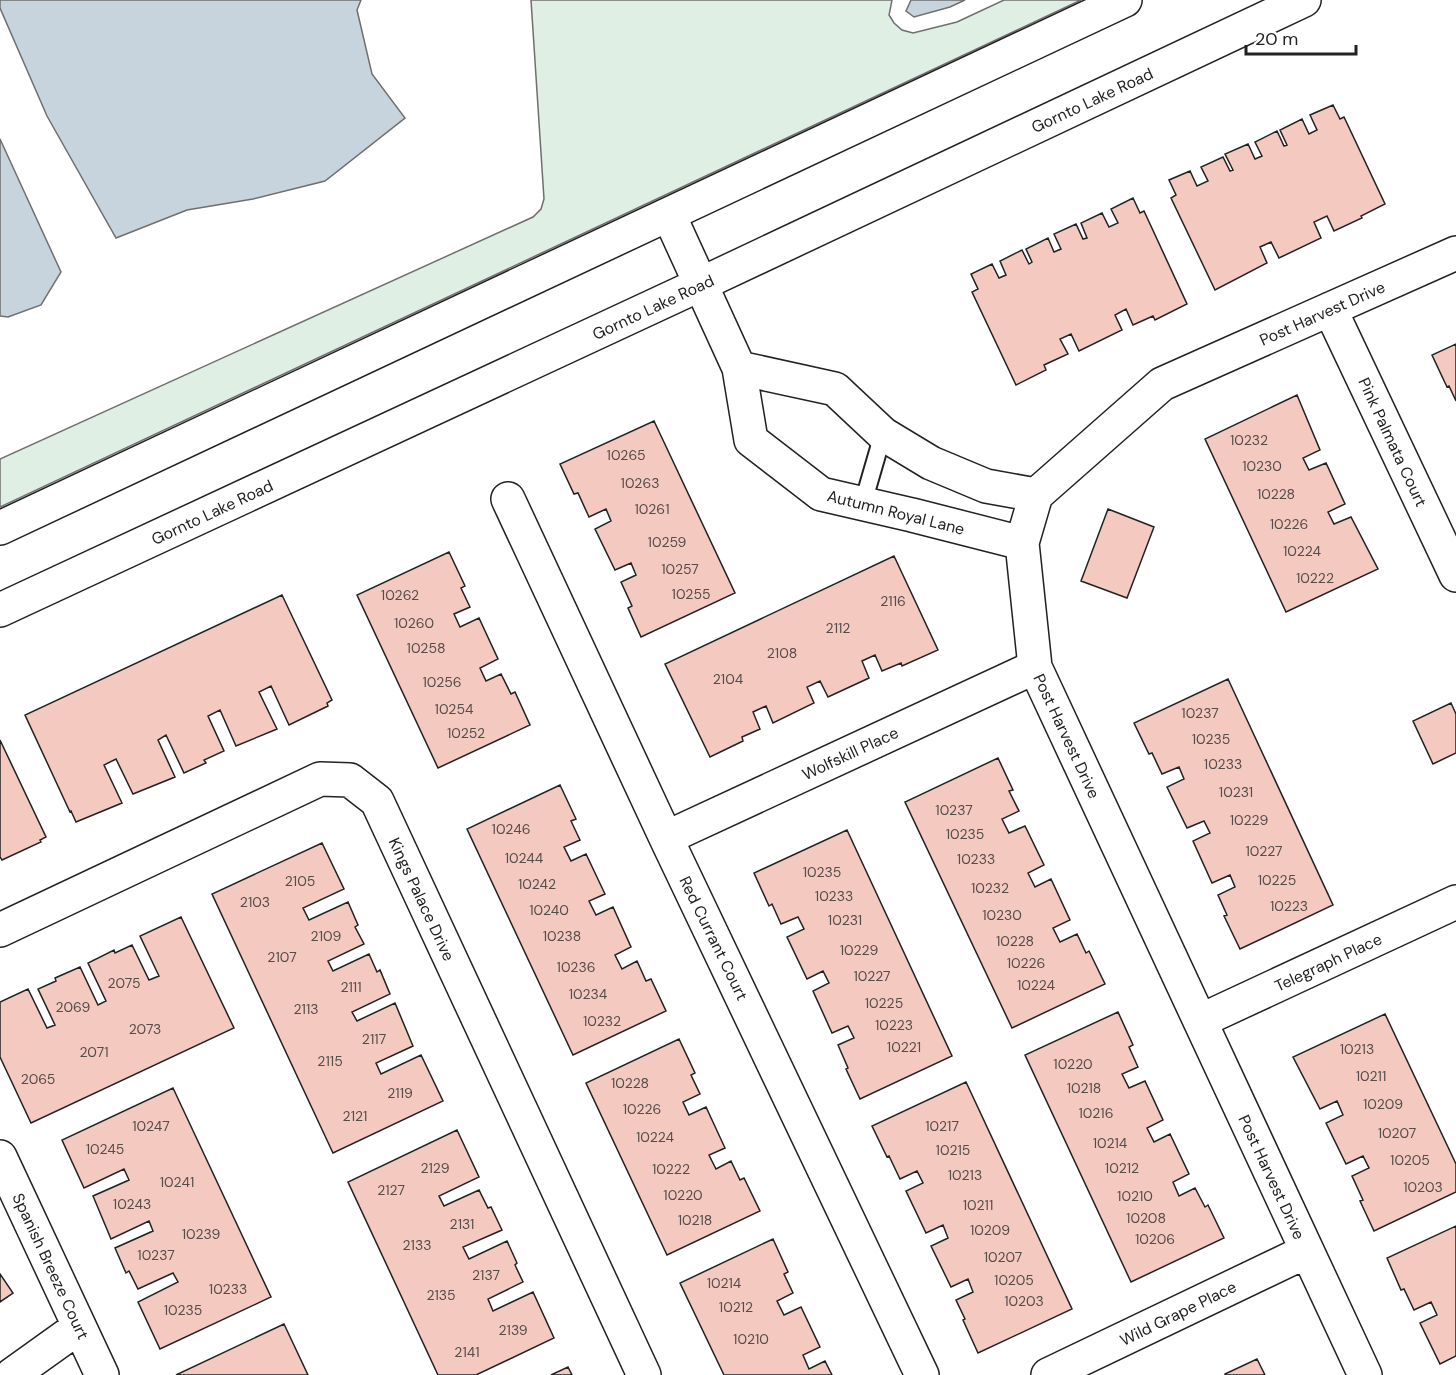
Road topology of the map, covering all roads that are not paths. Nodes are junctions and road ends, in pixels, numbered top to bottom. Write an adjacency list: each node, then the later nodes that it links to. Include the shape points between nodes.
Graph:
1 (1125, 0): 3 (street)
2 (1304, 0): 5 (street, Gornto Lake Road)
3 (669, 214): 5 (street, Autumn Royal Lane); 12 (street)
4 (1456, 253): 6 (street, Post Harvest Drive)
5 (701, 284): 7 (street, Autumn Royal Lane); 15 (street, Gornto Lake Road)
6 (1330, 309): 9 (street, Post Harvest Drive, via 1162,384); 14 (street, Pink Palmata Court)
7 (739, 368): 8 (street, via 835,389); 11 (street, Autumn Royal Lane, via 751,440 821,494)
8 (883, 434): 9 (street, via 931,463 986,486); 11 (lane)
9 (1036, 495): 13 (street, Post Harvest Drive)
10 (508, 499): 17 (street, Red Currant Court)
11 (862, 503): 13 (street, Autumn Royal Lane)
12 (0, 528)
13 (1022, 543): 16 (street, Post Harvest Drive)
14 (1456, 574)
15 (0, 610)
16 (1035, 667): 17 (street, Wolfskill Place); 20 (street, Post Harvest Drive)
17 (666, 838): 27 (street, Red Currant Court)
18 (1456, 902): 20 (street, Telegraph Place)
19 (0, 930): 26 (street, Kings Palace Drive, via 320,779 350,780 377,801)
20 (1200, 1021): 22 (street, Post Harvest Drive)
21 (0, 1157): 23 (street, Spanish Breeze Court)
22 (1307, 1251): 28 (street, Wild Grape Place); 29 (street, Post Harvest Drive)
23 (79, 1327): 24 (street); 25 (street, Spanish Breeze Court)
24 (12, 1375)
25 (102, 1375)
26 (644, 1375)
27 (922, 1375)
28 (1048, 1375)
29 (1365, 1375)

